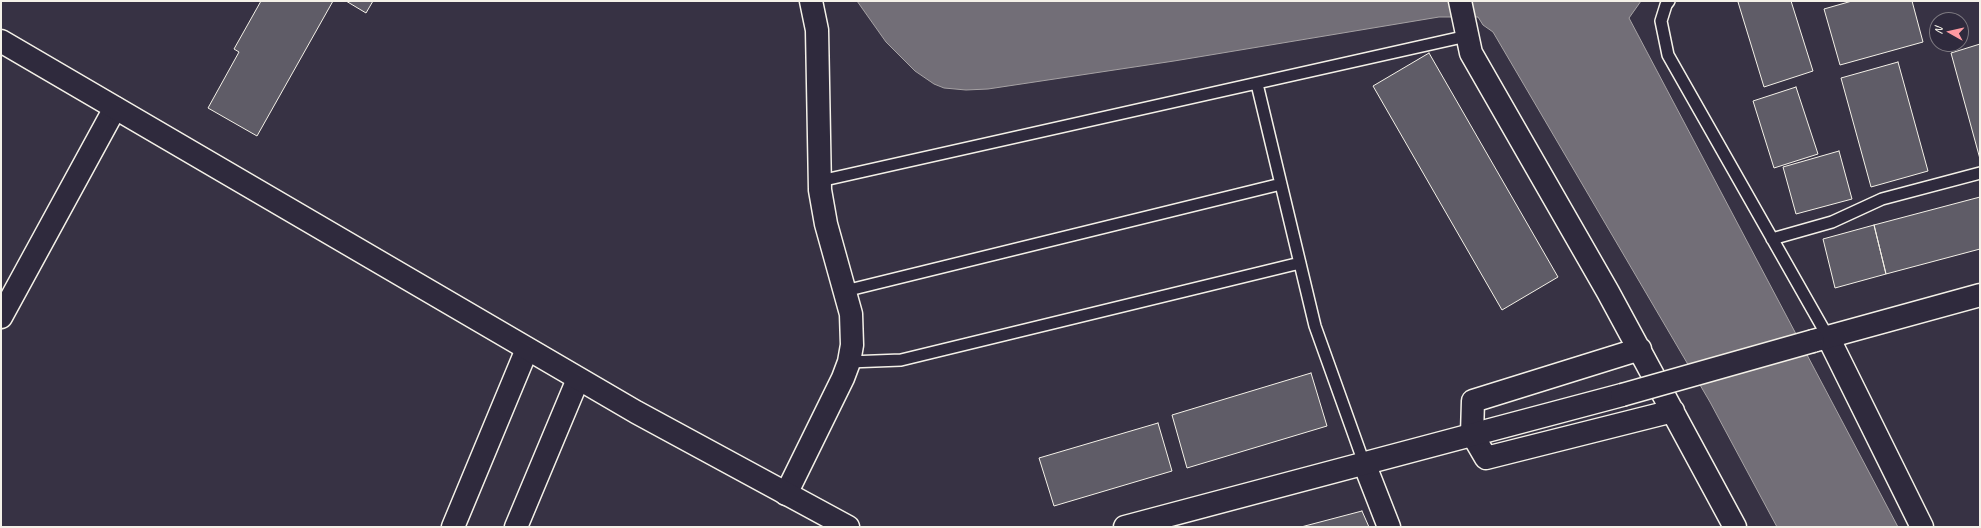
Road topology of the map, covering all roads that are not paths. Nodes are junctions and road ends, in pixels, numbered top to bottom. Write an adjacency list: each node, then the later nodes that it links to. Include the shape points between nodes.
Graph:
1 (812, 1): 9 (street, via 817,30)
2 (1669, 1): 11 (lane, via 1661,21 1668,55)
3 (1461, 8): 4 (street)
4 (1467, 36): 6 (lane); 17 (street, via 1471,53)
5 (1, 41): 7 (street)
6 (1257, 84): 9 (lane); 10 (lane)
7 (115, 108): 15 (street); 18 (street)
8 (1980, 173): 11 (lane, via 1882,199 1832,222)
9 (820, 181): 13 (street, via 826,224)
10 (1281, 184): 12 (lane); 13 (lane)
11 (1772, 239): 16 (lane)
12 (1300, 263): 19 (lane, via 901,360); 23 (lane, via 1315,326)
13 (845, 291): 19 (street, via 853,329)
14 (1980, 295): 16 (street)
15 (1, 317)
16 (1820, 339): 22 (street, bridge); 31 (street)
17 (1640, 348): 21 (street); 22 (street, via 1474,401)
18 (527, 349): 20 (street); 25 (street)
19 (849, 362): 24 (street)
20 (578, 379): 24 (street); 26 (street)
21 (1673, 411): 22 (street, via 1486,458); 30 (street)
22 (1472, 434): 23 (street)
23 (1364, 463): 28 (street); 29 (street)
24 (786, 494): 27 (street)
25 (453, 527)
26 (516, 527)
27 (848, 527)
28 (1125, 527)
29 (1389, 527)
30 (1736, 527)
31 (1922, 527)

